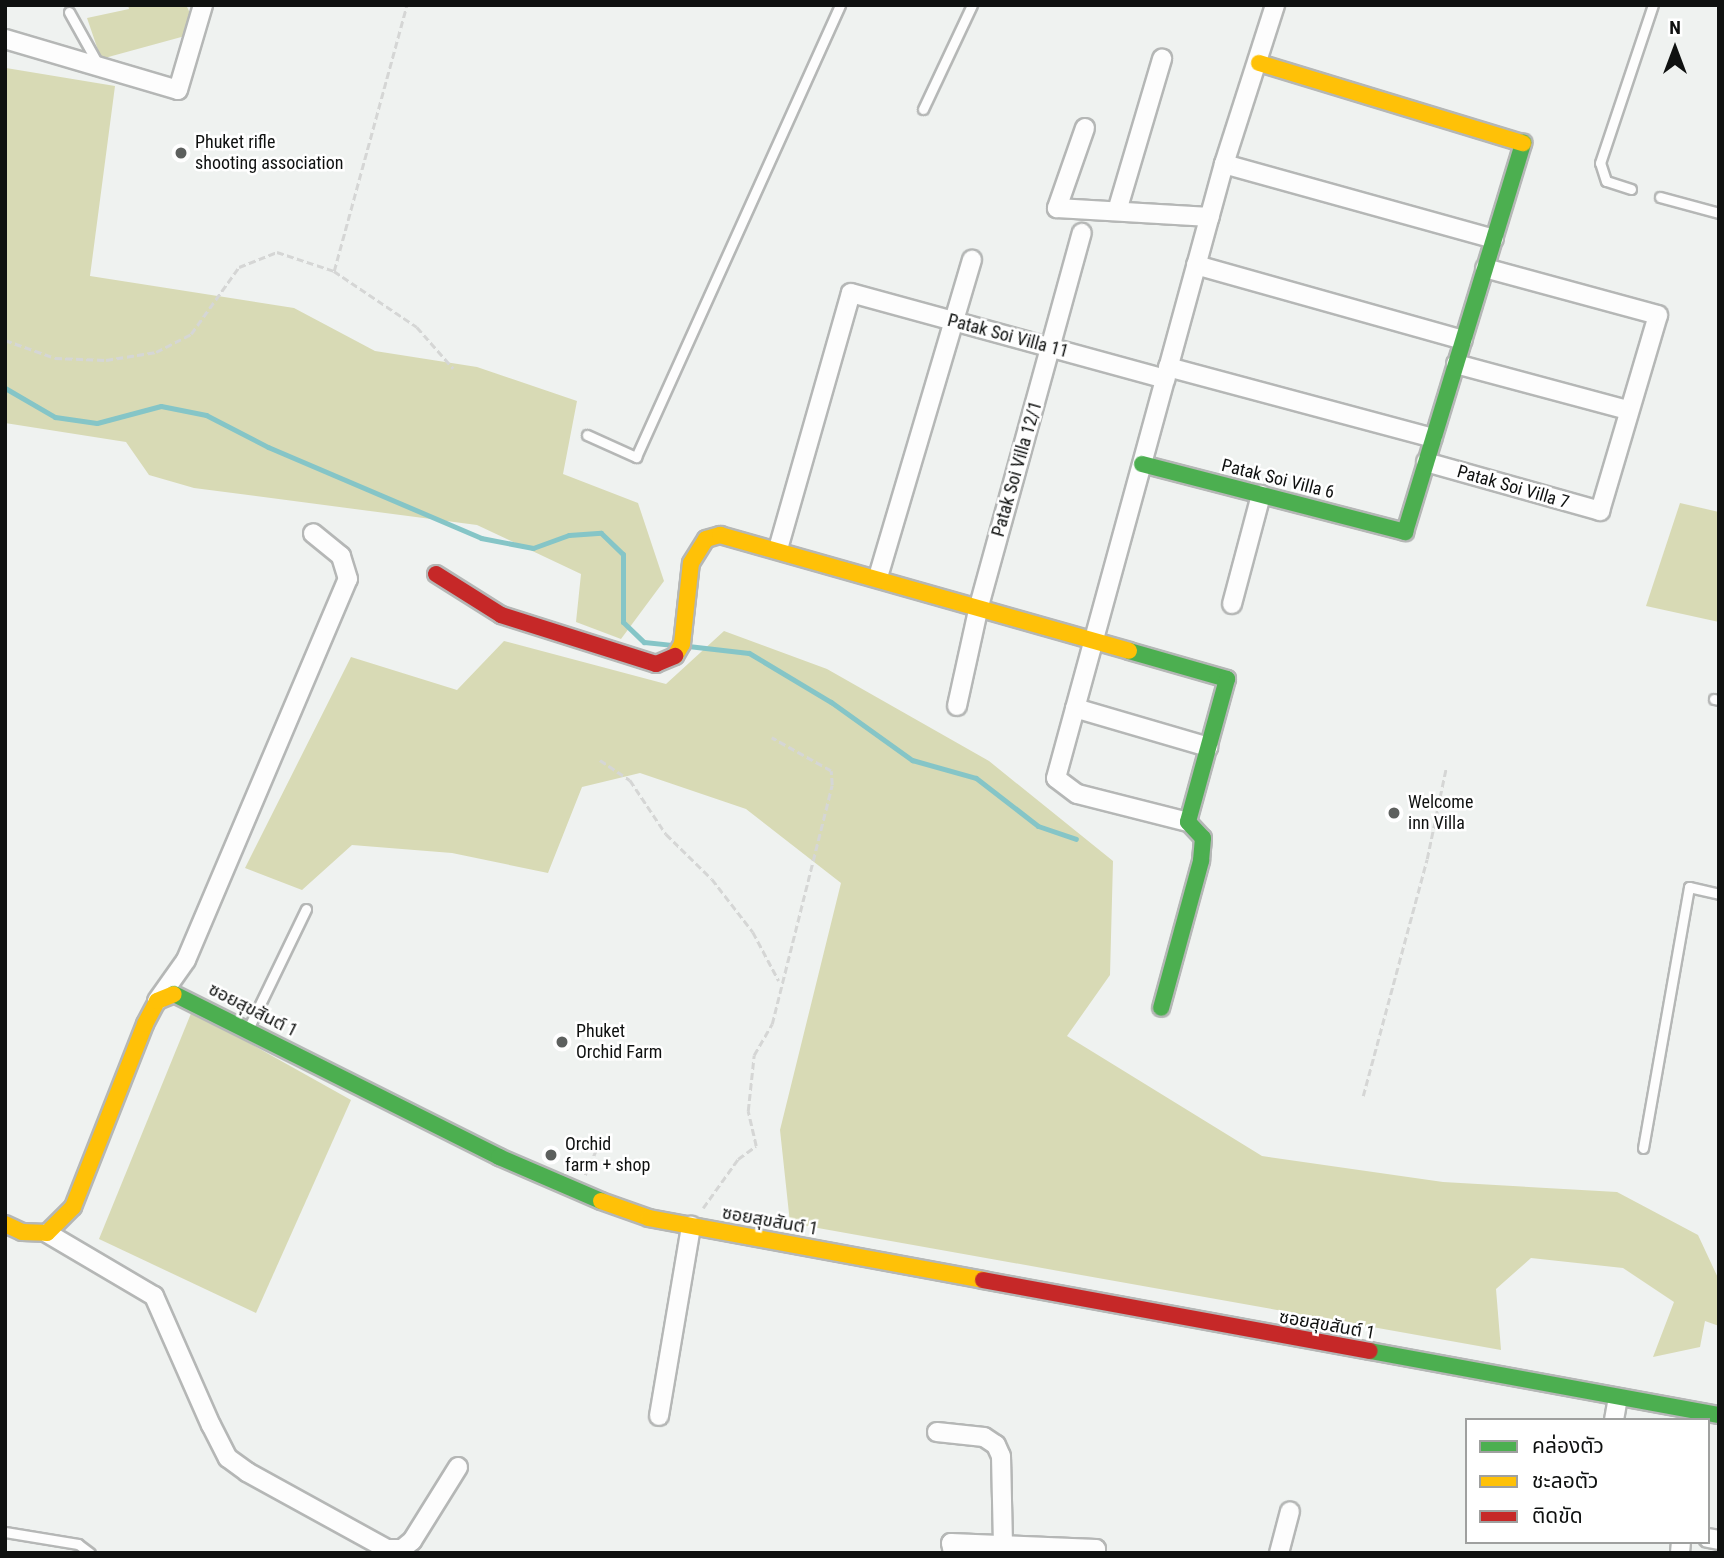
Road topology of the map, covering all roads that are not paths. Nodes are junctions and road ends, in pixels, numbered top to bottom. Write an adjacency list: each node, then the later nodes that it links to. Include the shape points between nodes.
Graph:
1 (203, 5): 10 (street, via 178,90)
2 (840, 5): 30 (lane, via 636,457)
3 (972, 5): 11 (lane)
4 (1275, 5): 9 (street)
5 (1653, 5): 14 (lane, via 1600,163 1606,181)
6 (69, 12): 10 (lane)
7 (5, 39): 10 (street)
8 (1162, 59): 16 (street)
9 (1259, 63): 13 (street); 20 (street, via 1524,140)
10 (98, 64)
11 (923, 109)
12 (1085, 128): 16 (street, via 1057,208)
13 (1224, 164): 18 (street); 20 (street)
14 (1631, 189)
15 (1660, 197): 17 (lane)
16 (1118, 211): 18 (street)
17 (1719, 213)
18 (1210, 217): 22 (street)
19 (1082, 233): 26 (street, Patak Soi Villa 12/1)
20 (1493, 239): 23 (street)
21 (972, 260): 24 (street)
22 (1196, 265): 25 (street); 28 (street)
23 (1485, 268): 25 (street); 29 (street, via 1658,315)
24 (954, 321): 26 (street, Patak Soi Villa 11); 36 (street, Patak Soi Villa 11, via 851,293); 38 (street)
25 (1463, 340): 27 (street)
26 (1051, 348): 28 (street, Patak Soi Villa 11); 40 (street, Patak Soi Villa 12/1)
27 (1456, 364): 29 (street); 31 (street)
28 (1167, 373): 31 (street, Patak Soi Villa 11); 33 (street)
29 (1628, 410): 32 (street, Patak Soi Villa 7, via 1600,511)
30 (587, 435)
31 (1433, 438): 32 (street)
32 (1426, 462): 34 (street, Patak Soi Villa 6, via 1405,532)
33 (1142, 464): 34 (street, Patak Soi Villa 6); 41 (street)
34 (1261, 495): 39 (street)
35 (313, 533): 48 (street, via 341,556 348,579 186,960)
36 (778, 549): 37 (street, via 728,537 706,538 691,563 680,648 656,664 501,615); 38 (street)
37 (436, 574)
38 (878, 578): 40 (street)
39 (1232, 604)
40 (979, 606): 41 (street); 42 (street, Patak Soi Villa 12/1)
41 (1094, 638): 43 (street); 44 (street, via 1227,679)
42 (957, 706)
43 (1075, 708): 44 (street); 45 (street, via 1056,778 1060,783 1077,794)
44 (1209, 747): 45 (street)
45 (1188, 822): 49 (street, via 1203,838 1201,861)
46 (1719, 894): 51 (lane, via 1689,887)
47 (306, 909): 50 (lane)
48 (157, 1000): 50 (street, ซอยสุขสันต์ 1, via 177,993); 54 (street, via 73,1207)
49 (1161, 1008)
50 (248, 1029): 53 (street, ซอยสุขสันต์ 1, via 574,1192 649,1218)
51 (1643, 1148)
52 (5, 1224): 54 (street, via 22,1232)
53 (691, 1226): 55 (street, ซอยสุขสันต์ 1); 57 (street)
54 (47, 1233): 60 (street, via 154,1296 211,1425 229,1458 247,1472 387,1549 402,1549 412,1541)
55 (1618, 1398): 56 (street, ซอยสุขสันต์ 1); 58 (street)
56 (1719, 1415)
57 (659, 1416)
58 (1614, 1418)
59 (937, 1432): 63 (street, via 984,1437 996,1445 1001,1456)
60 (458, 1467)
61 (1290, 1511): 67 (street)
62 (5, 1532): 64 (lane, via 78,1544)
63 (1003, 1544): 65 (street, via 951,1543); 66 (street, via 1096,1549)
64 (90, 1553)
65 (953, 1553)
66 (1096, 1553)
67 (1279, 1553)

